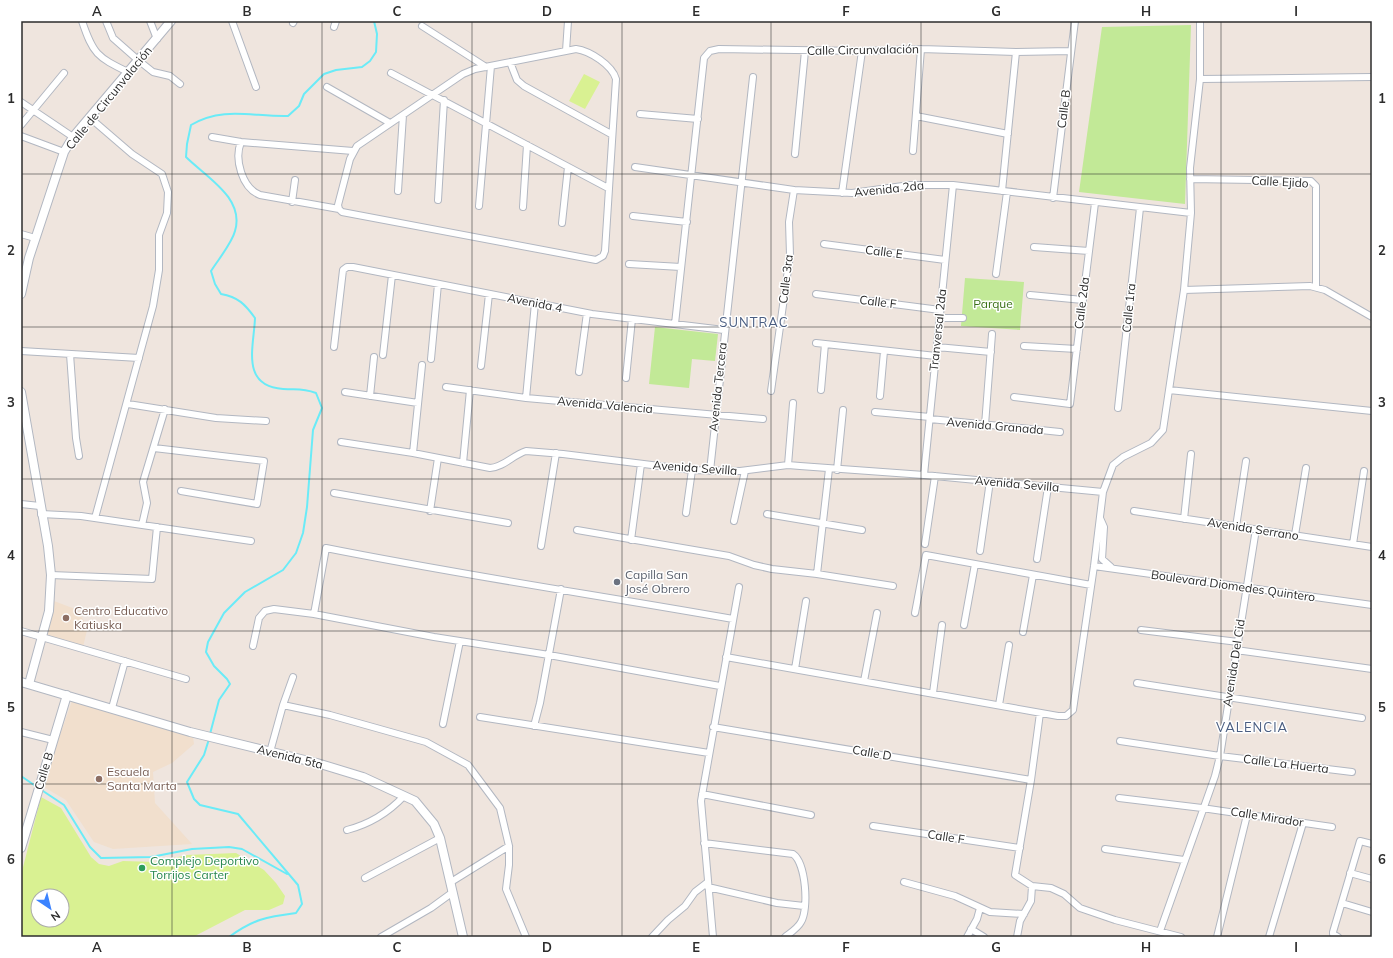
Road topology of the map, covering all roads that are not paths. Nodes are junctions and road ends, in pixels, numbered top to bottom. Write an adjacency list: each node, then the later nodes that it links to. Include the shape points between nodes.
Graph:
1 (82, 21): 22 (street, via 90,42 102,59)
2 (106, 21): 19 (street, via 113,38)
3 (150, 21): 11 (street)
4 (171, 21): 11 (street, Calle de Circunvalación)
5 (232, 21): 30 (street)
6 (568, 21): 10 (street)
7 (1074, 21): 17 (street, Calle B)
8 (1200, 21): 27 (street)
9 (422, 26): 21 (street)
10 (567, 38): 12 (street); 15 (street)
11 (157, 39): 19 (street, Calle de Circunvalación)
12 (576, 49): 15 (street); 43 (street, via 589,53 614,74 616,79)
13 (921, 49): 16 (street, Calle Circunvalación); 18 (street, Calle Circunvalación); 37 (street)
14 (805, 50): 16 (street, Calle Circunvalación); 39 (street, Calle Circunvalación, via 710,51 704,58); 53 (street)
15 (566, 51): 20 (street)
16 (862, 51): 65 (street)
17 (1071, 51): 18 (street, Calle Circunvalación); 66 (street, Calle B)
18 (1016, 52): 44 (street)
19 (138, 60): 22 (street, Calle de Circunvalación); 28 (street, via 153,72 170,76)
20 (510, 62): 21 (street); 43 (street, via 517,80 524,86)
21 (488, 66): 31 (street, via 463,74); 41 (street)
22 (128, 72): 38 (street, Calle de Circunvalación)
23 (64, 73): 34 (street)
24 (392, 73): 31 (street)
25 (753, 77): 59 (street, Avenida Tercera)
26 (1372, 77): 27 (street)
27 (1200, 79): 57 (street)
28 (180, 84)
29 (327, 86): 40 (street)
30 (256, 87)
31 (432, 94): 32 (street); 36 (street)
32 (444, 100): 41 (street); 67 (street)
33 (21, 102): 34 (street)
34 (33, 109): 42 (street); 46 (street)
35 (640, 114): 39 (street)
36 (403, 115): 40 (street); 63 (street)
37 (916, 116): 44 (street); 51 (street)
38 (90, 117): 46 (street, Calle de Circunvalación); 119 (street, via 132,154 162,174 168,192 167,213 159,236 159,270 153,306)
39 (698, 119): 56 (street)
40 (390, 123): 50 (street)
41 (487, 123): 49 (street); 70 (street)
42 (21, 125)
43 (611, 134): 61 (street)
44 (1008, 134): 64 (street)
45 (21, 136): 52 (street)
46 (73, 137): 52 (street, Calle de Circunvalación)
47 (212, 137): 48 (street)
48 (241, 142): 50 (street); 68 (street, via 239,164 251,190 260,195)
49 (527, 145): 54 (street); 71 (street)
50 (353, 151): 73 (street)
51 (913, 151)
52 (64, 152): 79 (street, Calle de Circunvalación)
53 (795, 154)
54 (568, 167): 61 (street); 77 (street)
55 (635, 167): 56 (street, Avenida 2da)
56 (692, 176): 59 (street, Avenida 2da); 76 (street)
57 (1190, 179): 74 (street); 89 (street, Calle Ejido, via 1311,181 1316,186)
58 (295, 180): 68 (street)
59 (741, 183): 62 (street, Avenida 2da); 104 (street, Avenida Tercera)
60 (952, 185): 64 (street, Avenida 2da); 65 (street, Avenida 2da, via 910,185); 83 (street, Tranversal 2da)
61 (608, 188): 73 (street, via 605,251 603,256 596,260 342,212)
62 (794, 190): 65 (street, Avenida 2da); 131 (street, Calle 3ra, via 789,222 790,255)
63 (398, 191)
64 (1004, 192): 66 (street, Avenida 2da); 86 (street)
65 (842, 194)
66 (1053, 198): 69 (street, Avenida 2da)
67 (438, 200)
68 (292, 202): 73 (street)
69 (1095, 203): 72 (street, Avenida 2da); 82 (street, Calle 2da)
70 (479, 206)
71 (523, 207)
72 (1140, 208): 74 (street, Avenida 2da); 139 (street, Calle 1ra)
73 (339, 209)
74 (1191, 213): 90 (street)
75 (633, 216): 76 (street)
76 (687, 222): 85 (street)
77 (562, 223)
78 (21, 234): 79 (street)
79 (35, 238): 91 (street, Calle de Circunvalación)
80 (824, 244): 83 (street, Calle E)
81 (1034, 247): 82 (street)
82 (1089, 251): 95 (street, Calle 2da)
83 (945, 260): 97 (street, Tranversal 2da)
84 (629, 264): 85 (street)
85 (681, 267): 103 (street)
86 (996, 274)
87 (392, 275): 88 (street, Avenida 4); 109 (street, Avenida 4, via 347,267 343,270); 116 (street)
88 (438, 284): 92 (street, Avenida 4); 120 (street)
89 (1316, 287): 90 (street); 101 (street)
90 (1184, 290): 128 (street)
91 (21, 294)
92 (489, 294): 96 (street, Avenida 4); 122 (street)
93 (816, 294): 97 (street, Calle F)
94 (1030, 295): 95 (street)
95 (1083, 300): 111 (street, Calle 2da)
96 (535, 303): 98 (street, Avenida 4); 135 (street)
97 (940, 310): 99 (street, Tranversal 2da)
98 (587, 313): 102 (street, Avenida 4); 123 (street)
99 (940, 318): 100 (street); 110 (street, Tranversal 2da)
100 (963, 318)
101 (1372, 318)
102 (632, 319): 103 (street, Avenida 4); 124 (street)
103 (675, 324): 104 (street, Avenida 4)
104 (724, 330): 144 (street, Avenida Tercera)
105 (992, 334): 114 (street)
106 (816, 343): 107 (street)
107 (825, 344): 112 (street); 127 (street)
108 (1024, 346): 111 (street)
109 (334, 347)
110 (937, 347): 114 (street); 117 (street, Tranversal 2da)
111 (1077, 349): 134 (street, Calle 2da, via 1070,404)
112 (884, 351): 117 (street); 133 (street)
113 (21, 352): 115 (street)
114 (991, 352): 148 (street)
115 (70, 354): 119 (street); 155 (street)
116 (383, 355)
117 (936, 356): 145 (street, Tranversal 2da)
118 (374, 357): 132 (street)
119 (139, 358): 138 (street)
120 (431, 359)
121 (422, 364): 136 (street)
122 (481, 366)
123 (579, 372)
124 (626, 378)
125 (446, 387): 126 (street, Avenida Valencia)
126 (470, 390): 135 (street, Avenida Valencia); 158 (street)
127 (821, 390)
128 (1169, 390): 142 (street); 173 (street, via 1163,430 1151,443 1113,465)
129 (21, 392): 176 (street)
130 (346, 392): 132 (street)
131 (771, 392)
132 (370, 396): 136 (street)
133 (880, 396)
134 (1014, 397)
135 (526, 398): 144 (street, Avenida Valencia)
136 (418, 403): 152 (street)
137 (794, 403): 160 (street)
138 (128, 404): 140 (street); 181 (street)
139 (1118, 408)
140 (165, 409): 147 (street, via 216,418); 151 (street)
141 (843, 410): 164 (street)
142 (1372, 411)
143 (875, 412): 145 (street, Avenida Granada)
144 (716, 415): 146 (street, Avenida Valencia); 165 (street, Avenida Tercera)
145 (930, 418): 148 (street, Avenida Granada); 168 (street, Tranversal 2da)
146 (763, 419)
147 (266, 421)
148 (985, 425): 149 (street, Avenida Granada)
149 (1060, 432)
150 (341, 442): 152 (street, Avenida Sevilla)
151 (154, 448): 172 (street, via 264,461 257,504); 187 (street, via 143,482 147,503)
152 (413, 452): 156 (street, Avenida Sevilla)
153 (556, 453): 158 (street, Avenida Sevilla, via 526,451 497,468); 159 (street, Avenida Sevilla); 198 (street)
154 (1191, 454): 183 (street)
155 (79, 456)
156 (438, 458): 158 (street, Avenida Sevilla); 177 (street)
157 (1246, 461): 188 (street)
158 (463, 463)
159 (641, 464): 163 (street, Avenida Sevilla); 194 (street)
160 (788, 465): 162 (street, Avenida Sevilla); 166 (street, Avenida Sevilla)
161 (1306, 468): 193 (street)
162 (829, 469): 164 (street, Avenida Sevilla); 186 (street)
163 (692, 470): 165 (street, Avenida Sevilla); 179 (street)
164 (837, 470): 168 (street, Avenida Sevilla)
165 (710, 471): 166 (street, Avenida Sevilla)
166 (745, 471): 184 (street)
167 (1364, 471): 197 (street)
168 (924, 475): 169 (street, Avenida Sevilla)
169 (935, 476): 170 (street, Avenida Sevilla); 196 (street)
170 (990, 481): 171 (street, Avenida Sevilla); 200 (street)
171 (1048, 487): 173 (street, Avenida Sevilla); 201 (street)
172 (181, 492)
173 (1103, 492): 182 (street)
174 (334, 494): 177 (street)
175 (21, 504): 176 (street)
176 (40, 510): 181 (street); 207 (street)
177 (430, 511): 185 (street)
178 (1134, 511): 183 (street, Avenida Serrano)
179 (686, 513)
180 (766, 514): 186 (street)
181 (95, 518): 187 (street)
182 (1100, 518): 203 (street); 204 (street, via 1104,527 1102,559)
183 (1184, 519): 188 (street, Avenida Serrano)
184 (734, 521)
185 (508, 523)
186 (822, 524): 192 (street); 205 (street)
187 (142, 525): 189 (street)
188 (1236, 526): 190 (street, Avenida Serrano)
189 (156, 527): 195 (street); 207 (street, via 152,579)
190 (1256, 529): 193 (street, Avenida Serrano); 211 (street, Avenida Del Cid)
191 (577, 530): 194 (street)
192 (862, 530)
193 (1295, 535): 197 (street, Avenida Serrano)
194 (631, 540): 205 (street, via 729,556 754,566)
195 (251, 541)
196 (925, 544)
197 (1353, 544): 199 (street, Avenida Serrano)
198 (541, 546)
199 (1372, 547)
200 (980, 551)
201 (1037, 559)
202 (975, 564): 206 (street); 216 (street, via 926,555); 220 (street)
203 (1094, 566): 204 (street, Boulevard Diomedes Quintero); 208 (street)
204 (1113, 568): 211 (street, Boulevard Diomedes Quintero)
205 (817, 574): 210 (street)
206 (1033, 574): 208 (street); 223 (street)
207 (51, 576): 224 (street, via 49,611)
208 (1091, 585): 247 (street, via 1073,710 1066,716)
209 (739, 586): 218 (street)
210 (893, 586)
211 (1246, 587): 214 (street, Boulevard Diomedes Quintero); 226 (street, Avenida Del Cid)
212 (561, 589): 217 (street, via 450,572 326,548); 218 (street); 230 (street)
213 (806, 601): 233 (street)
214 (1372, 606)
215 (877, 613): 237 (street)
216 (916, 613)
217 (314, 614): 225 (street); 228 (street, via 274,609 265,611 259,618)
218 (733, 619): 231 (street)
219 (942, 625): 241 (street)
220 (964, 625)
221 (1142, 630): 226 (street)
222 (21, 631): 224 (street)
223 (1023, 632)
224 (42, 637): 232 (street); 238 (street)
225 (460, 641): 230 (street); 250 (street)
226 (1238, 642): 229 (street, Avenida Del Cid)
227 (1008, 645): 245 (street)
228 (253, 646)
229 (1236, 650): 234 (street); 243 (street, Avenida Del Cid)
230 (549, 654): 240 (street); 251 (street)
231 (726, 658): 233 (street); 240 (street)
232 (125, 661): 236 (street); 246 (street)
233 (795, 669): 237 (street)
234 (1372, 669)
235 (293, 678): 244 (street)
236 (186, 679)
237 (864, 681): 241 (street)
238 (25, 683): 242 (street, Avenida 5ta)
239 (1137, 683): 243 (street)
240 (720, 686): 252 (street)
241 (933, 693): 245 (street)
242 (67, 695): 246 (street, Avenida 5ta); 254 (street, Calle B)
243 (1229, 697): 249 (street); 258 (street, Avenida Del Cid)
244 (283, 705): 256 (street); 274 (street, via 330,715 426,742 468,765 500,808)
245 (999, 705): 247 (street)
246 (112, 708): 256 (street, Avenida 5ta, via 190,732)
247 (1040, 713): 260 (street)
248 (480, 717): 251 (street)
249 (1362, 718)
250 (443, 724)
251 (534, 726): 257 (street)
252 (713, 726): 257 (street); 260 (street, Calle D)
253 (21, 732): 254 (street)
254 (53, 740): 275 (street, Calle B)
255 (1120, 741): 258 (street, Calle La Huerta)
256 (270, 752): 262 (street, Avenida 5ta, via 317,763 363,778)
257 (709, 753): 261 (street)
258 (1220, 756): 259 (street, Calle La Huerta); 264 (street, Avenida Del Cid)
259 (1352, 772)
260 (1031, 780): 276 (street)
261 (702, 794): 266 (street); 272 (street)
262 (404, 796): 270 (street, via 380,817 363,826); 271 (street, Avenida 5ta, via 415,801 423,809)
263 (1119, 798): 264 (street, Calle Mirador)
264 (1202, 808): 265 (street, Calle Mirador); 278 (street, Avenida Del Cid)
265 (1247, 814): 267 (street, Calle Mirador); 304 (street)
266 (811, 815)
267 (1304, 823): 269 (street, Calle Mirador); 305 (street)
268 (873, 826): 276 (street, Calle F)
269 (1332, 827)
270 (347, 830)
271 (440, 838): 280 (street); 282 (street, Avenida 5ta)
272 (704, 842): 284 (street); 288 (street, via 793,854 802,868)
273 (1372, 844): 279 (street, via 1360,841)
274 (508, 846): 282 (street); 296 (street, via 506,889)
275 (21, 848)
276 (1020, 848): 285 (street, via 1015,875)
277 (1105, 849): 278 (street)
278 (1184, 860): 293 (street, Avenida Del Cid)
279 (1350, 873): 281 (street); 287 (street)
280 (365, 878)
281 (1372, 879)
282 (451, 882): 286 (street, Avenida 5ta)
283 (904, 882): 289 (street, via 955,896)
284 (708, 884): 288 (street, via 777,903); 297 (street, via 695,892 685,906); 298 (street)
285 (1032, 886): 291 (street, via 1031,901); 293 (street, via 1051,888 1064,894 1080,908)
286 (453, 892): 294 (street, via 432,908); 295 (street, Avenida 5ta)
287 (1342, 903): 290 (street); 306 (street, via 1333,932)
288 (804, 906): 299 (street, via 802,922)
289 (980, 908): 291 (street, via 996,913); 292 (street)
290 (1372, 912)
291 (1024, 914): 302 (street, via 1020,921)
292 (971, 929): 300 (street); 301 (street)
293 (1160, 931): 303 (street)
294 (381, 937)
295 (463, 937)
296 (526, 937)
297 (652, 937)
298 (713, 937)
299 (785, 937)
300 (967, 937)
301 (984, 937)
302 (1018, 937)
303 (1181, 937)
304 (1217, 937)
305 (1269, 937)
306 (1338, 937)

